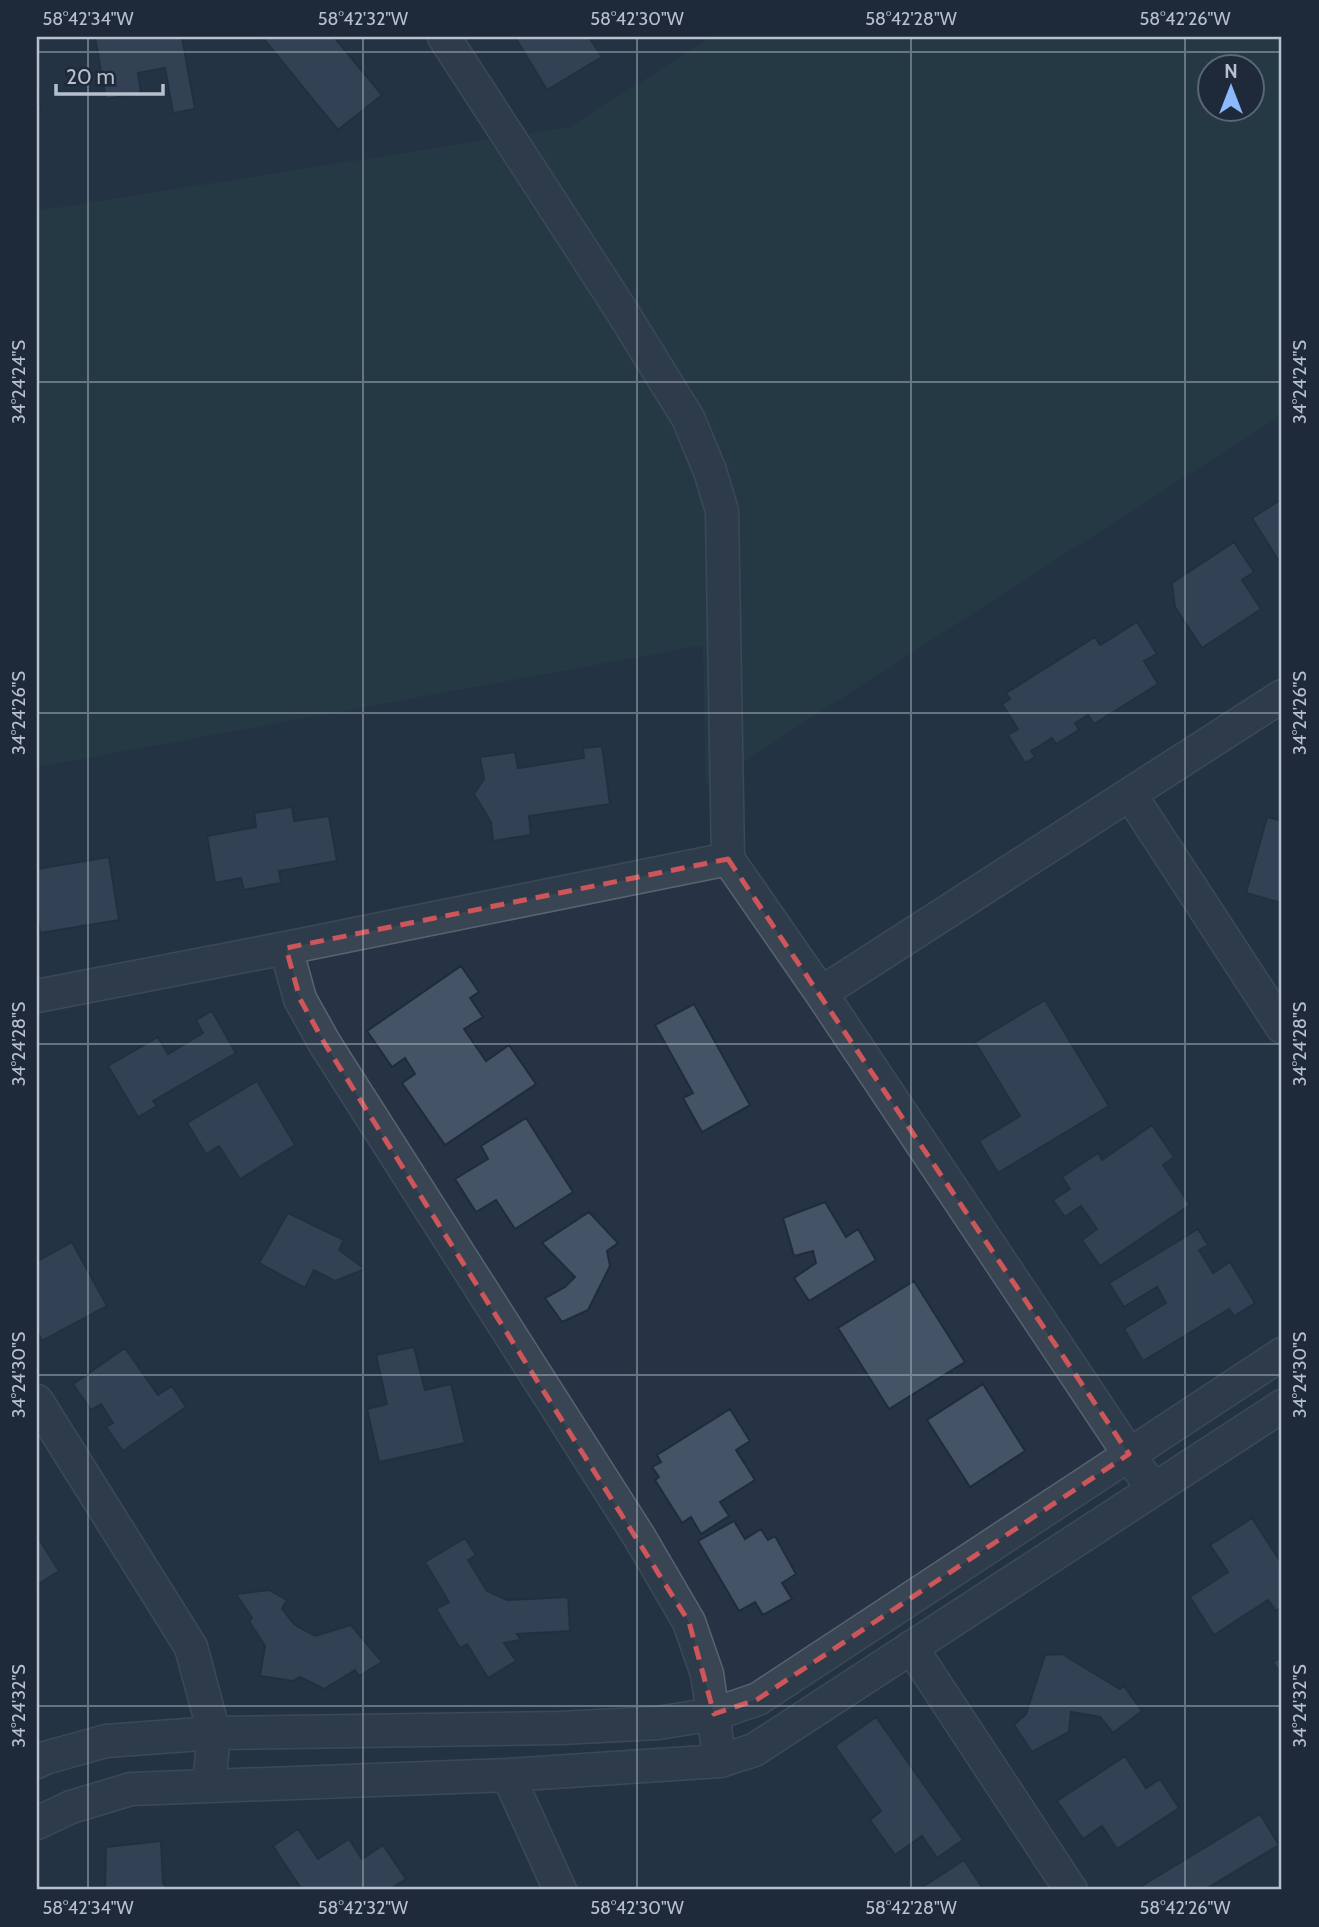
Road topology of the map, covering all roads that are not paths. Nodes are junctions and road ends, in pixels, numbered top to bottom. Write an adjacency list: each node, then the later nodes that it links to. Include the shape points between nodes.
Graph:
1 (444, 37): 4 (street, via 688,418 710,471 722,511)
2 (1282, 696): 3 (street)
3 (1130, 794): 6 (street); 8 (street)
4 (728, 859): 5 (street); 6 (street)
5 (286, 948): 7 (street); 15 (street, via 300,999 325,1044 689,1622 707,1674)
6 (821, 993): 12 (street)
7 (37, 996)
8 (1282, 1027)
9 (1282, 1354): 12 (street)
10 (37, 1401): 16 (street, via 191,1647)
11 (1280, 1413): 13 (street)
12 (1129, 1454): 13 (street); 15 (street, via 758,1699)
13 (1153, 1490): 14 (street)
14 (911, 1647): 17 (street, via 754,1750); 23 (street)
15 (714, 1714): 16 (street, via 658,1723 560,1728); 17 (street)
16 (214, 1733): 18 (street, via 106,1741); 20 (street)
17 (720, 1761): 19 (street)
18 (37, 1762)
19 (508, 1775): 20 (street); 22 (street)
20 (209, 1786): 21 (street, via 131,1789)
21 (37, 1823)
22 (560, 1890)
23 (1071, 1890)

